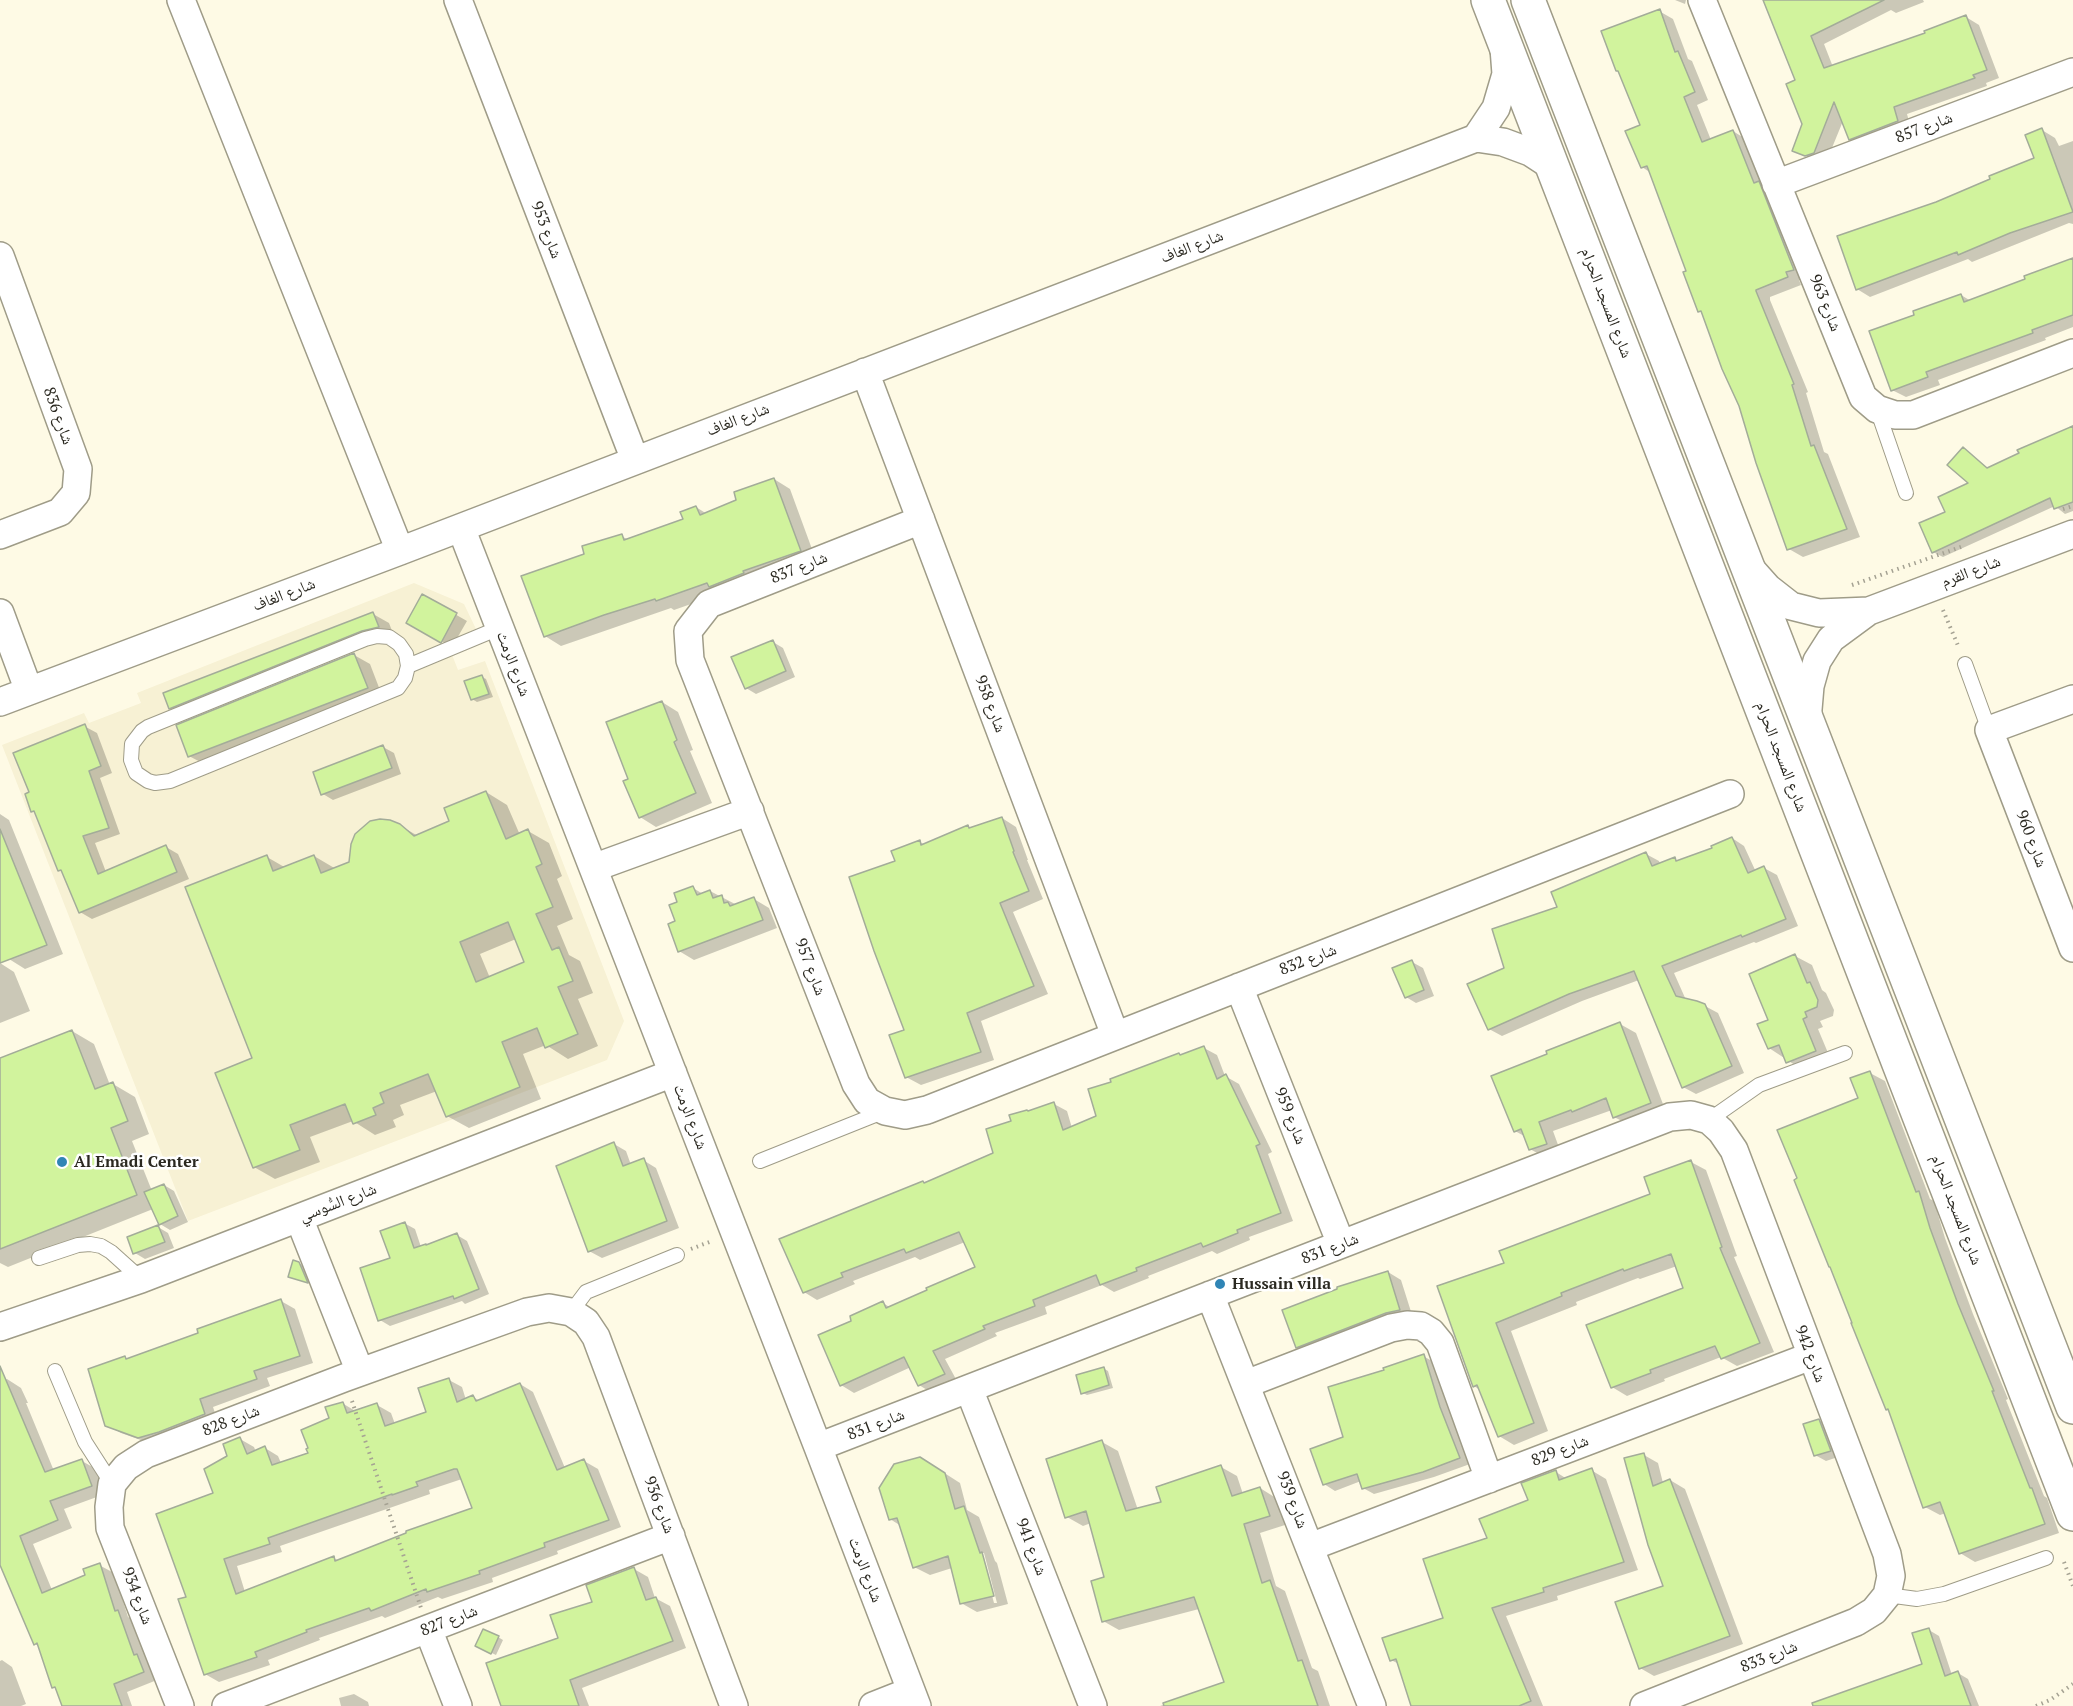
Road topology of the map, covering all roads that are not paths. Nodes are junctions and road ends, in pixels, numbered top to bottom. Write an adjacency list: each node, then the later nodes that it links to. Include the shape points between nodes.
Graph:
1 (182, 0): 21 (street)
2 (458, 0): 15 (street, شارع 953)
3 (1488, 0): 6 (street, شارع المسجد الحرام)
4 (1528, 0): 22 (street)
5 (1702, 0): 10 (street, شارع 963)
6 (1503, 38): 8 (street, via 1506,74 1496,108); 9 (street, شارع المسجد الحرام)
7 (2073, 72): 10 (street, شارع 857)
8 (1476, 138): 9 (street, via 1530,152); 13 (street, شارع الغاف)
9 (1553, 167): 62 (street, شارع المسجد الحرام)
10 (1776, 184): 14 (street, شارع 963, via 1863,397)
11 (0, 256): 20 (street, شارع 836, via 78,469 76,493 60,512)
12 (2073, 353): 14 (street, via 1913,415 1895,415)
13 (865, 372): 15 (street, شارع الغاف); 17 (street, شارع 958)
14 (1878, 409): 16 (lane)
15 (635, 460): 19 (street, شارع الغاف)
16 (1906, 493)
17 (921, 520): 26 (street, شارع 837, via 709,604); 39 (street, شارع 958)
18 (2068, 522): 23 (street, شارع القرم)
19 (461, 528): 21 (street, شارع الغاف); 25 (street, شارع الرمث)
20 (0, 535)
21 (400, 551): 29 (street, شارع الغاف)
22 (1745, 563): 23 (street, شارع القرم, via 1791,606 1819,613); 32 (street)
23 (1869, 610): 32 (street, شارع القرم, via 1831,639 1817,660)
24 (0, 613): 29 (street)
25 (499, 628): 28 (lane); 36 (street, شارع الرمث)
26 (688, 631): 35 (street, شارع 957, via 690,660)
27 (1965, 664): 33 (lane)
28 (408, 666): 28 (lane, via 406,654 388,637 365,639 148,728 132,744 133,767 148,781 170,781 387,694 398,688)
29 (28, 691): 31 (street, شارع الغاف)
30 (2073, 699): 33 (street)
31 (0, 702)
32 (1807, 721): 58 (street)
33 (1989, 730): 37 (street, شارع 960)
34 (1730, 794): 38 (street, شارع 832)
35 (750, 811): 36 (street); 42 (street, شارع 957, via 856,1084 867,1101)
36 (593, 868): 41 (street, شارع الرمث)
37 (2073, 948)
38 (1239, 987): 39 (street, شارع 832); 46 (street, شارع 959)
39 (1115, 1035): 42 (street, شارع 832, via 927,1110 905,1115)
40 (1845, 1053): 43 (lane, via 1759,1085)
41 (673, 1073): 45 (street, شارع السُّوسي); 59 (street, شارع الرمث)
42 (885, 1111): 44 (lane)
43 (1709, 1120): 46 (street, شارع 831, via 1691,1115 1670,1117); 53 (street, شارع 942, via 1734,1150)
44 (760, 1161)
45 (299, 1218): 49 (street, شارع السُّوسي); 55 (street)
46 (1341, 1245): 50 (street, شارع 831)
47 (677, 1255): 51 (lane, via 586,1292)
48 (39, 1258): 49 (lane, via 78,1245 101,1246)
49 (141, 1279): 52 (street, شارع السُّوسي)
50 (1210, 1295): 56 (street, شارع 939); 57 (street, شارع 831)
51 (571, 1312): 55 (street, شارع 828, via 549,1308 527,1312); 63 (street, شارع 936, via 586,1322 596,1338)
52 (0, 1327)
53 (1811, 1356): 60 (street, شارع 829); 66 (street, شارع 942, via 1887,1554 1891,1576)
54 (55, 1371): 61 (lane, via 85,1442)
55 (352, 1375): 61 (street, شارع 828, via 146,1454 126,1467)
56 (1246, 1384): 60 (street, via 1391,1328 1421,1326 1440,1343); 64 (street, شارع 939)
57 (969, 1389): 59 (street, شارع 831); 74 (street, شارع 941)
58 (2073, 1407)
59 (818, 1447): 68 (street, شارع الرمث)
60 (1489, 1479): 64 (street, شارع 829)
61 (112, 1484): 69 (street, شارع 934, via 110,1528)
62 (2073, 1514)
63 (671, 1536): 67 (street, شارع 827); 72 (street, شارع 936)
64 (1310, 1547): 75 (street, شارع 939)
65 (2046, 1558): 66 (lane, via 1944,1594 1917,1599)
66 (1887, 1595): 76 (street, شارع 833, via 1874,1611 1856,1622)
67 (428, 1629): 70 (street, شارع 827); 71 (street)
68 (914, 1699): 73 (street)
69 (180, 1706)
70 (226, 1706)
71 (458, 1706)
72 (734, 1706)
73 (873, 1706)
74 (1093, 1706)
75 (1372, 1706)
76 (1644, 1706)

